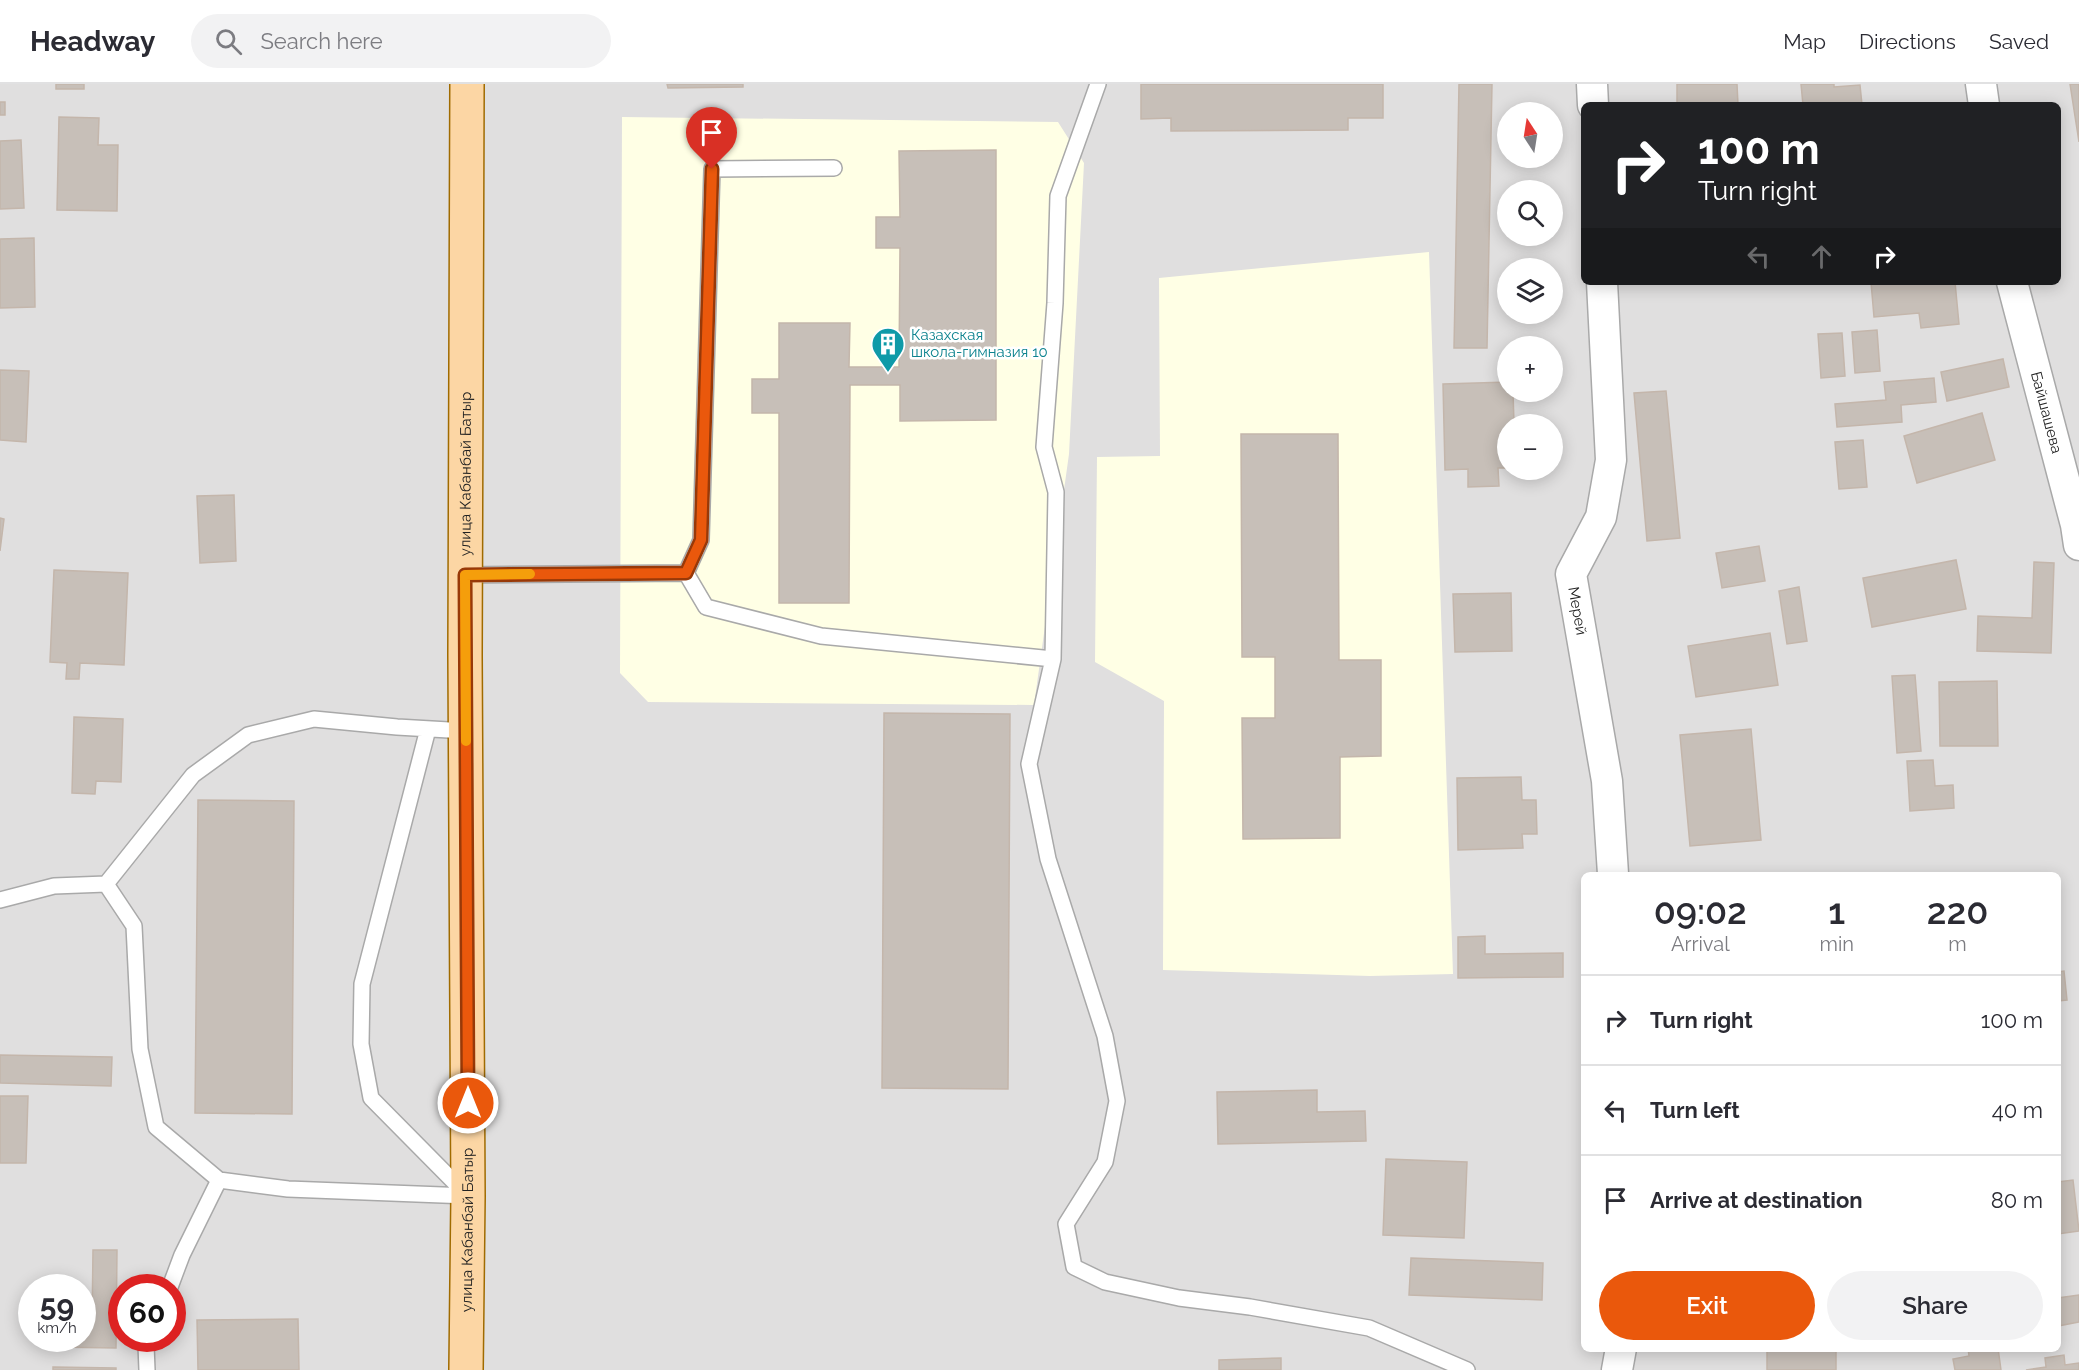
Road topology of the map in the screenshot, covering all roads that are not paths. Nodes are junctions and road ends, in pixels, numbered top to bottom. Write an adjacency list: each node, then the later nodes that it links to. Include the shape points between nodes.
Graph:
1 (467, 84): 12 (main road, улица Кабанбай Батыр)
2 (1098, 84): 13 (lane, via 1058,196 1044,447 1056,492)
3 (1592, 84): 5 (street)
4 (1982, 84): 6 (street)
5 (1593, 102)
6 (1984, 102)
7 (834, 168): 11 (lane, via 712,169 701,540)
8 (1602, 285): 16 (street, Мерей, via 1611,460 1600,517 1571,574 1607,781)
9 (2013, 285): 10 (street, Байшашева)
10 (2079, 545)
11 (686, 573): 12 (lane); 13 (lane, via 706,607 821,636)
12 (465, 575): 15 (main road, улица Кабанбай Батыр)
13 (1053, 659): 26 (lane, via 1029,764 1048,859 1105,1036 1117,1101 1104,1162 1066,1224 1074,1267 1105,1282 1179,1298 1370,1328)
14 (428, 729): 15 (lane); 17 (lane, via 314,719 248,735 193,775); 20 (lane, via 362,984 361,1044 371,1098)
15 (466, 731): 20 (main road, улица Кабанбай Батыр)
16 (1613, 872)
17 (105, 884): 18 (lane, via 54,886); 19 (lane, via 134,926 140,1049 156,1127)
18 (0, 900)
19 (219, 1180): 20 (lane, via 288,1189); 21 (lane)
20 (468, 1196): 25 (main road, улица Кабанбай Батыр)
21 (175, 1274)
22 (146, 1352): 24 (lane)
23 (1620, 1352): 27 (street)
24 (147, 1370)
25 (466, 1370)
26 (1467, 1370)
27 (1617, 1370)

